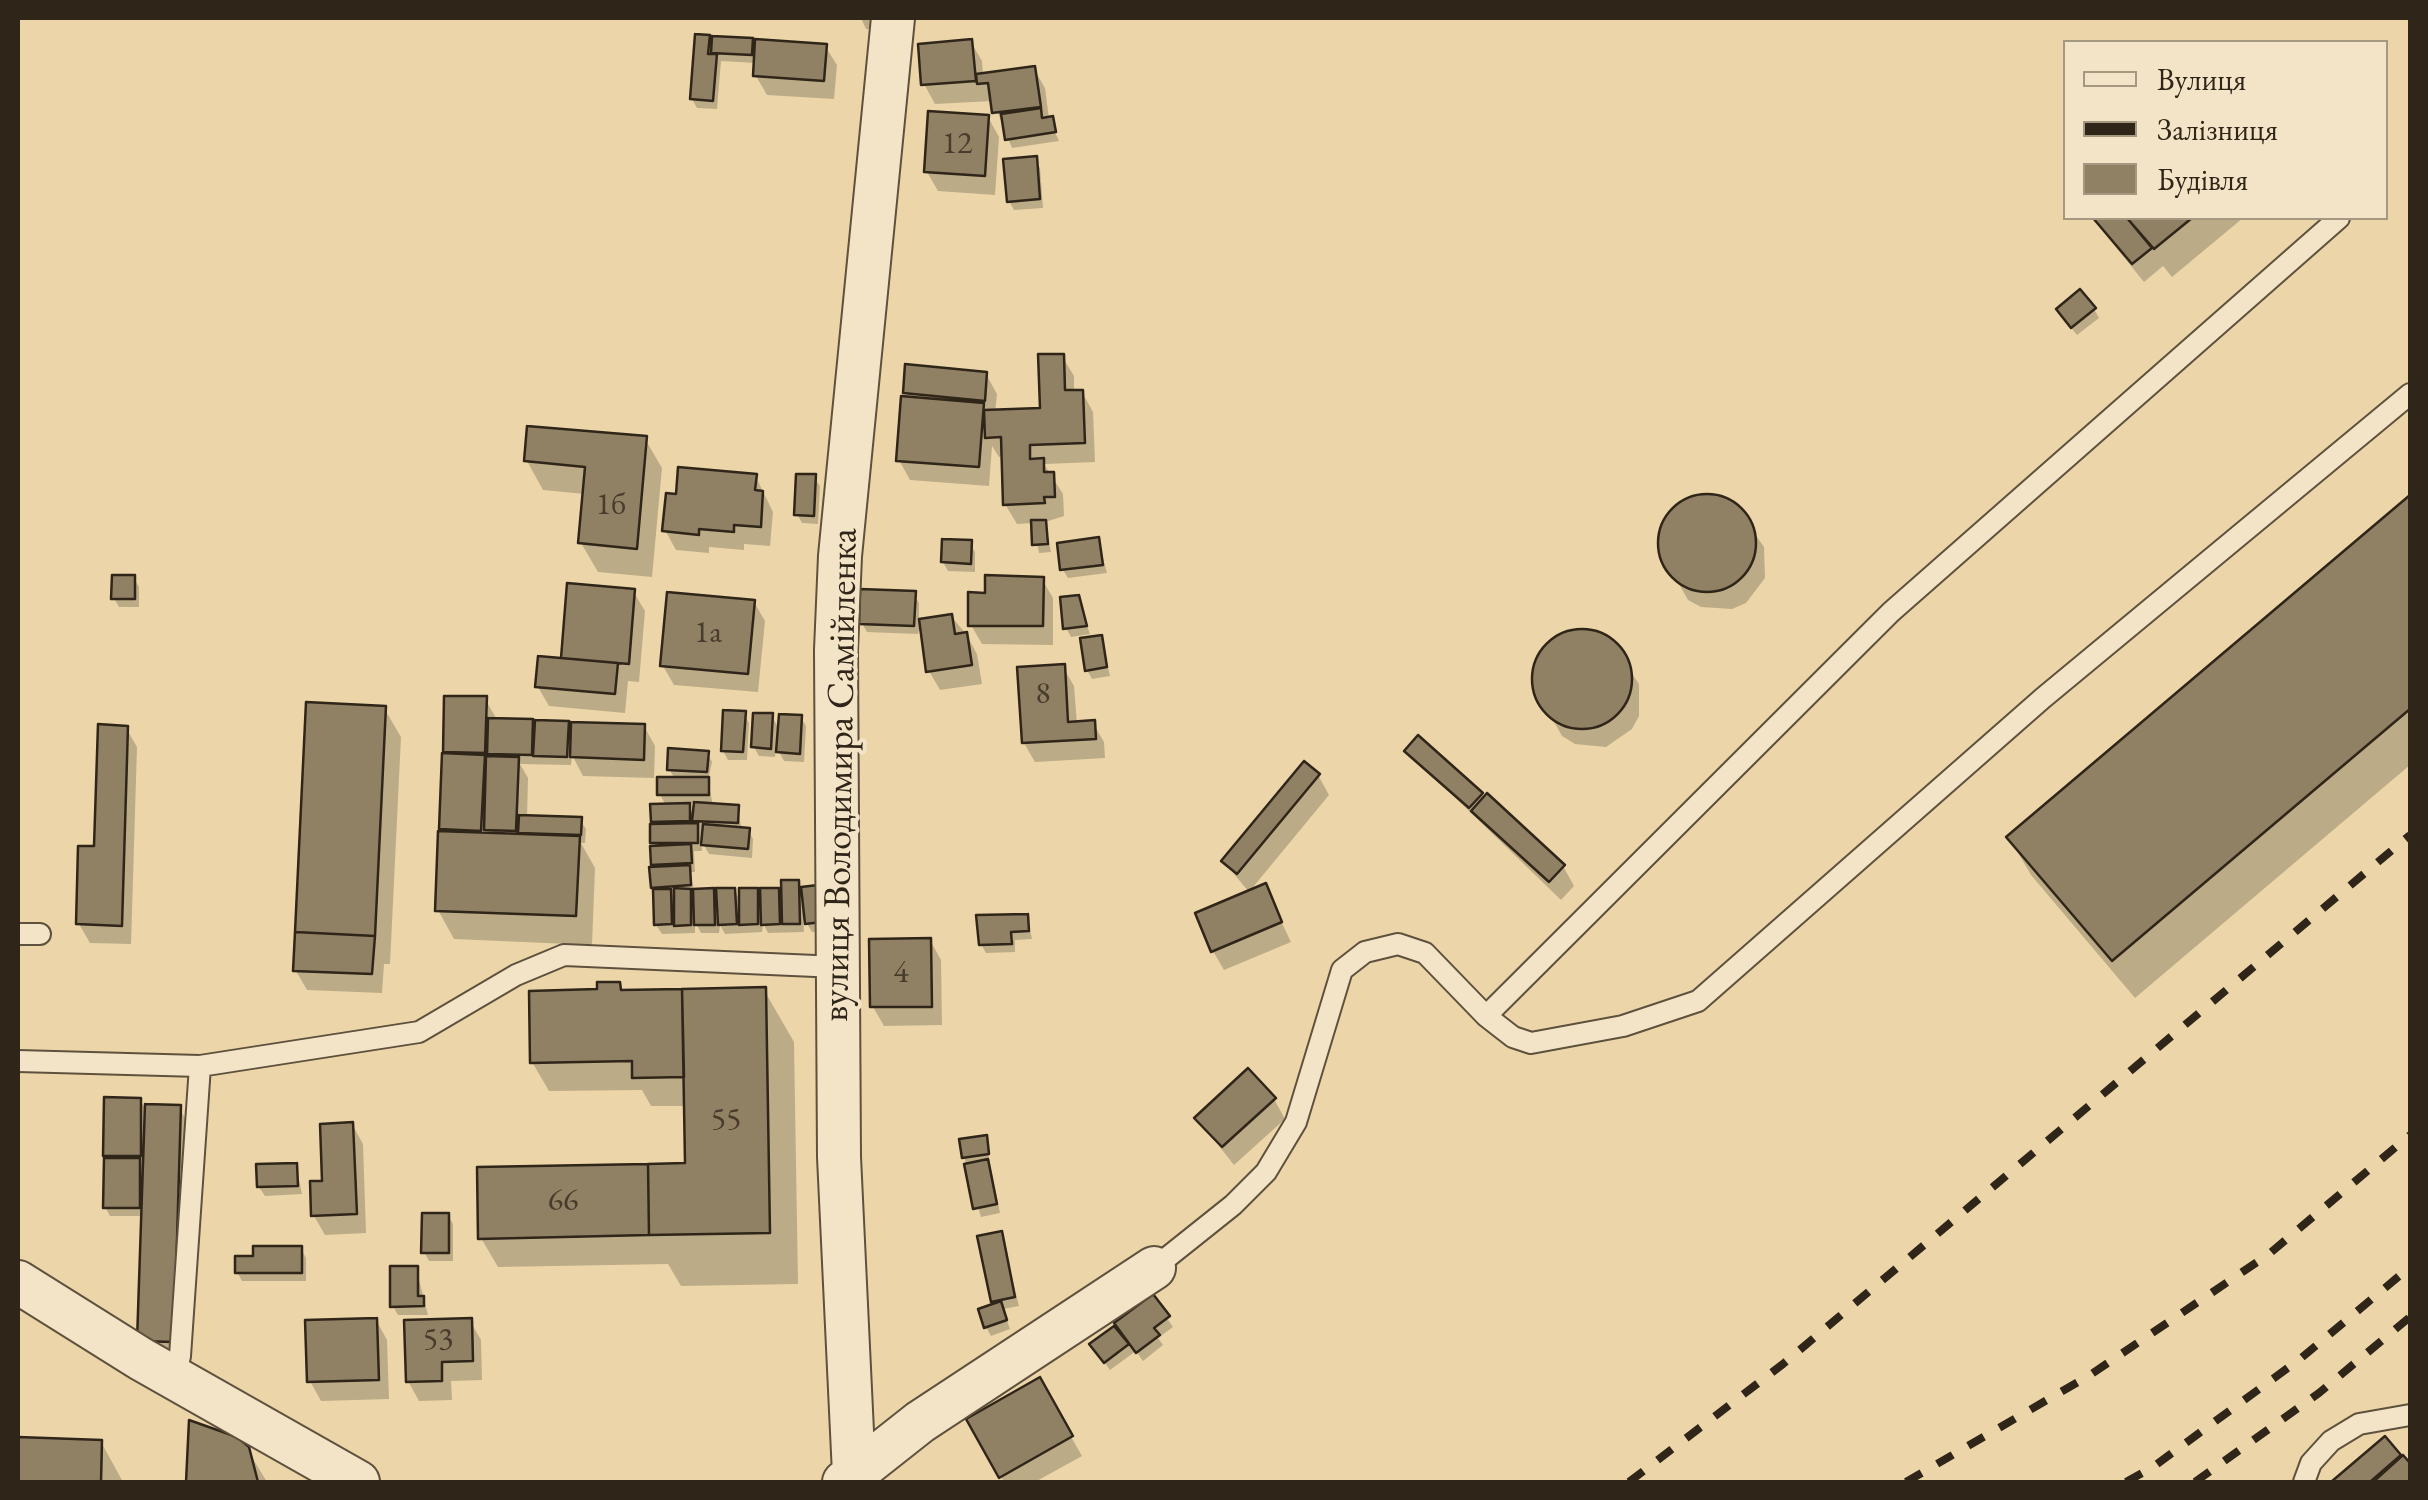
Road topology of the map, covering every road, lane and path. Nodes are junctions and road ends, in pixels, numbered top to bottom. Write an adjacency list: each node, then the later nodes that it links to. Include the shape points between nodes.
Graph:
1 (892, 18): 6 (street, вулиця Володимира Самійленка, via 840,556)
2 (2337, 220): 7 (lane, via 1891,612)
3 (2410, 394): 7 (lane, via 2043,698 1698,1001 1624,1026 1531,1043)
4 (18, 934): 5 (lane)
5 (40, 934)
6 (838, 967): 9 (lane, via 564,954 516,974 419,1032); 14 (street, вулиця Володимира Самійленка)
7 (1486, 1016): 10 (lane, via 1425,953 1398,944 1353,961 1342,970 1296,1122 1266,1172)
8 (18, 1061): 9 (lane)
9 (200, 1066): 12 (lane)
10 (1154, 1268): 14 (street, via 920,1422)
11 (18, 1282): 12 (street)
12 (175, 1378): 15 (street)
13 (2410, 1415): 16 (lane, via 2358,1424 2311,1463)
14 (849, 1478)
15 (358, 1482)
16 (2304, 1482)

